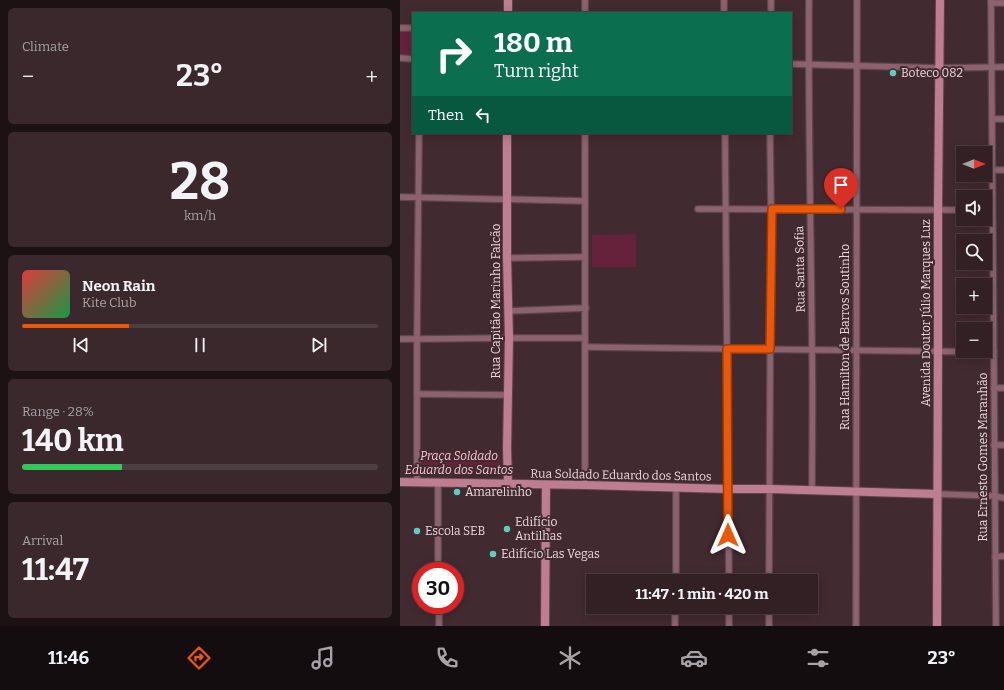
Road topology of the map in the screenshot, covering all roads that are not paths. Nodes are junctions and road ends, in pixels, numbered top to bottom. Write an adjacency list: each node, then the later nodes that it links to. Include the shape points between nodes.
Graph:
1 (508, 0): 10 (street)
2 (585, 0): 11 (street)
3 (724, 0): 12 (street)
4 (771, 0): 13 (street)
5 (809, 0): 19 (street, Rua Santa Sofia)
6 (857, 0): 20 (street, Rua Hamilton de Barros Soutinho)
7 (940, 0): 23 (street, Avenida Doutor Júlio Marques Luz)
8 (991, 1): 9 (street); 21 (street, Rua Ernesto Gomes Maranhão)
9 (1004, 3)
10 (508, 12)
11 (585, 12)
12 (724, 12)
13 (771, 12)
14 (400, 28): 15 (street)
15 (412, 28)
16 (400, 58): 17 (street)
17 (412, 59)
18 (792, 64): 19 (street)
19 (809, 64): 20 (street); 41 (street, Rua Santa Sofia)
20 (857, 66): 23 (street); 42 (street, Rua Hamilton de Barros Soutinho)
21 (992, 67): 22 (street); 23 (street); 24 (street, Rua Ernesto Gomes Maranhão)
22 (1004, 67)
23 (940, 68): 43 (street, Avenida Doutor Júlio Marques Luz)
24 (992, 119): 25 (street); 31 (street, Rua Ernesto Gomes Maranhão)
25 (1004, 119)
26 (419, 134): 35 (street)
27 (508, 134): 36 (street, Rua Capitão Marinho Falcão)
28 (585, 134): 37 (street)
29 (725, 134): 39 (street)
30 (770, 134): 40 (street)
31 (992, 146)
32 (992, 170): 33 (street); 45 (street, Rua Ernesto Gomes Maranhão)
33 (1004, 170)
34 (400, 197): 35 (street)
35 (419, 198): 36 (street); 53 (street)
36 (507, 200): 37 (street); 47 (street, Rua Capitão Marinho Falcão)
37 (585, 201): 46 (street)
38 (698, 209): 39 (street)
39 (726, 209): 40 (street); 55 (street)
40 (772, 209): 41 (street); 56 (street)
41 (810, 209): 42 (street); 57 (street, Rua Santa Sofia)
42 (856, 210): 43 (street); 58 (street, Rua Hamilton de Barros Soutinho)
43 (938, 210): 44 (street); 59 (street, Avenida Doutor Júlio Marques Luz)
44 (956, 210)
45 (993, 210): 60 (street, Rua Ernesto Gomes Maranhão)
46 (584, 257): 47 (street); 48 (street)
47 (507, 258): 49 (street, Rua Capitão Marinho Falcão)
48 (586, 308): 49 (street); 51 (street)
49 (508, 311): 50 (street, Rua Capitão Marinho Falcão)
50 (509, 338): 51 (street); 53 (street); 64 (street, Rua Capitão Marinho Falcão)
51 (585, 338): 54 (street)
52 (400, 339): 53 (street)
53 (417, 339): 63 (street)
54 (586, 347): 55 (street); 74 (street)
55 (727, 349): 56 (street); 76 (street)
56 (770, 349): 57 (street); 77 (street)
57 (812, 350): 58 (street); 78 (street, Rua Santa Sofia)
58 (856, 350): 59 (street); 79 (street, Rua Hamilton de Barros Soutinho)
59 (938, 351): 60 (street); 80 (street, Avenida Doutor Júlio Marques Luz)
60 (994, 352): 61 (street, Rua Ernesto Gomes Maranhão)
61 (994, 388): 62 (street); 65 (street, Rua Ernesto Gomes Maranhão)
62 (1004, 388)
63 (417, 394): 64 (street); 69 (street)
64 (508, 395): 67 (street, Rua Capitão Marinho Falcão)
65 (994, 445): 66 (street); 81 (street, Rua Ernesto Gomes Maranhão)
66 (1004, 445)
67 (508, 470): 71 (street, Rua Capitão Marinho Falcão); 72 (street)
68 (400, 482): 69 (street, Rua Soldado Eduardo dos Santos)
69 (417, 482): 70 (street, Rua Soldado Eduardo dos Santos)
70 (438, 482): 71 (street, Rua Soldado Eduardo dos Santos); 86 (street)
71 (508, 484): 72 (street, Rua Soldado Eduardo dos Santos); 83 (street, via 536,487 543,492)
72 (519, 484): 73 (street, Rua Soldado Eduardo dos Santos)
73 (546, 484): 74 (street, Rua Soldado Eduardo dos Santos); 83 (street)
74 (585, 485): 75 (street, Rua Soldado Eduardo dos Santos)
75 (676, 487): 76 (street, Rua Soldado Eduardo dos Santos); 87 (street)
76 (728, 489): 77 (street, Rua Soldado Eduardo dos Santos); 88 (street)
77 (770, 490): 78 (street, Rua Soldado Eduardo dos Santos); 89 (street)
78 (812, 491): 79 (street, Rua Soldado Eduardo dos Santos)
79 (856, 492): 80 (street, Rua Soldado Eduardo dos Santos); 99 (street, Rua Hamilton de Barros Soutinho)
80 (937, 494): 81 (street); 100 (street, Avenida Doutor Júlio Marques Luz)
81 (995, 496): 82 (street); 85 (street, Rua Ernesto Gomes Maranhão)
82 (1004, 498)
83 (546, 499): 95 (street)
84 (1004, 556): 85 (street)
85 (995, 557): 101 (street, Rua Ernesto Gomes Maranhão)
86 (438, 562)
87 (676, 574)
88 (729, 574)
89 (769, 574)
90 (439, 614): 94 (street)
91 (676, 614): 96 (street)
92 (729, 614): 97 (street)
93 (769, 614): 98 (street)
94 (439, 626)
95 (545, 626)
96 (675, 626)
97 (729, 626)
98 (768, 626)
99 (856, 626)
100 (937, 626)
101 (996, 626)

